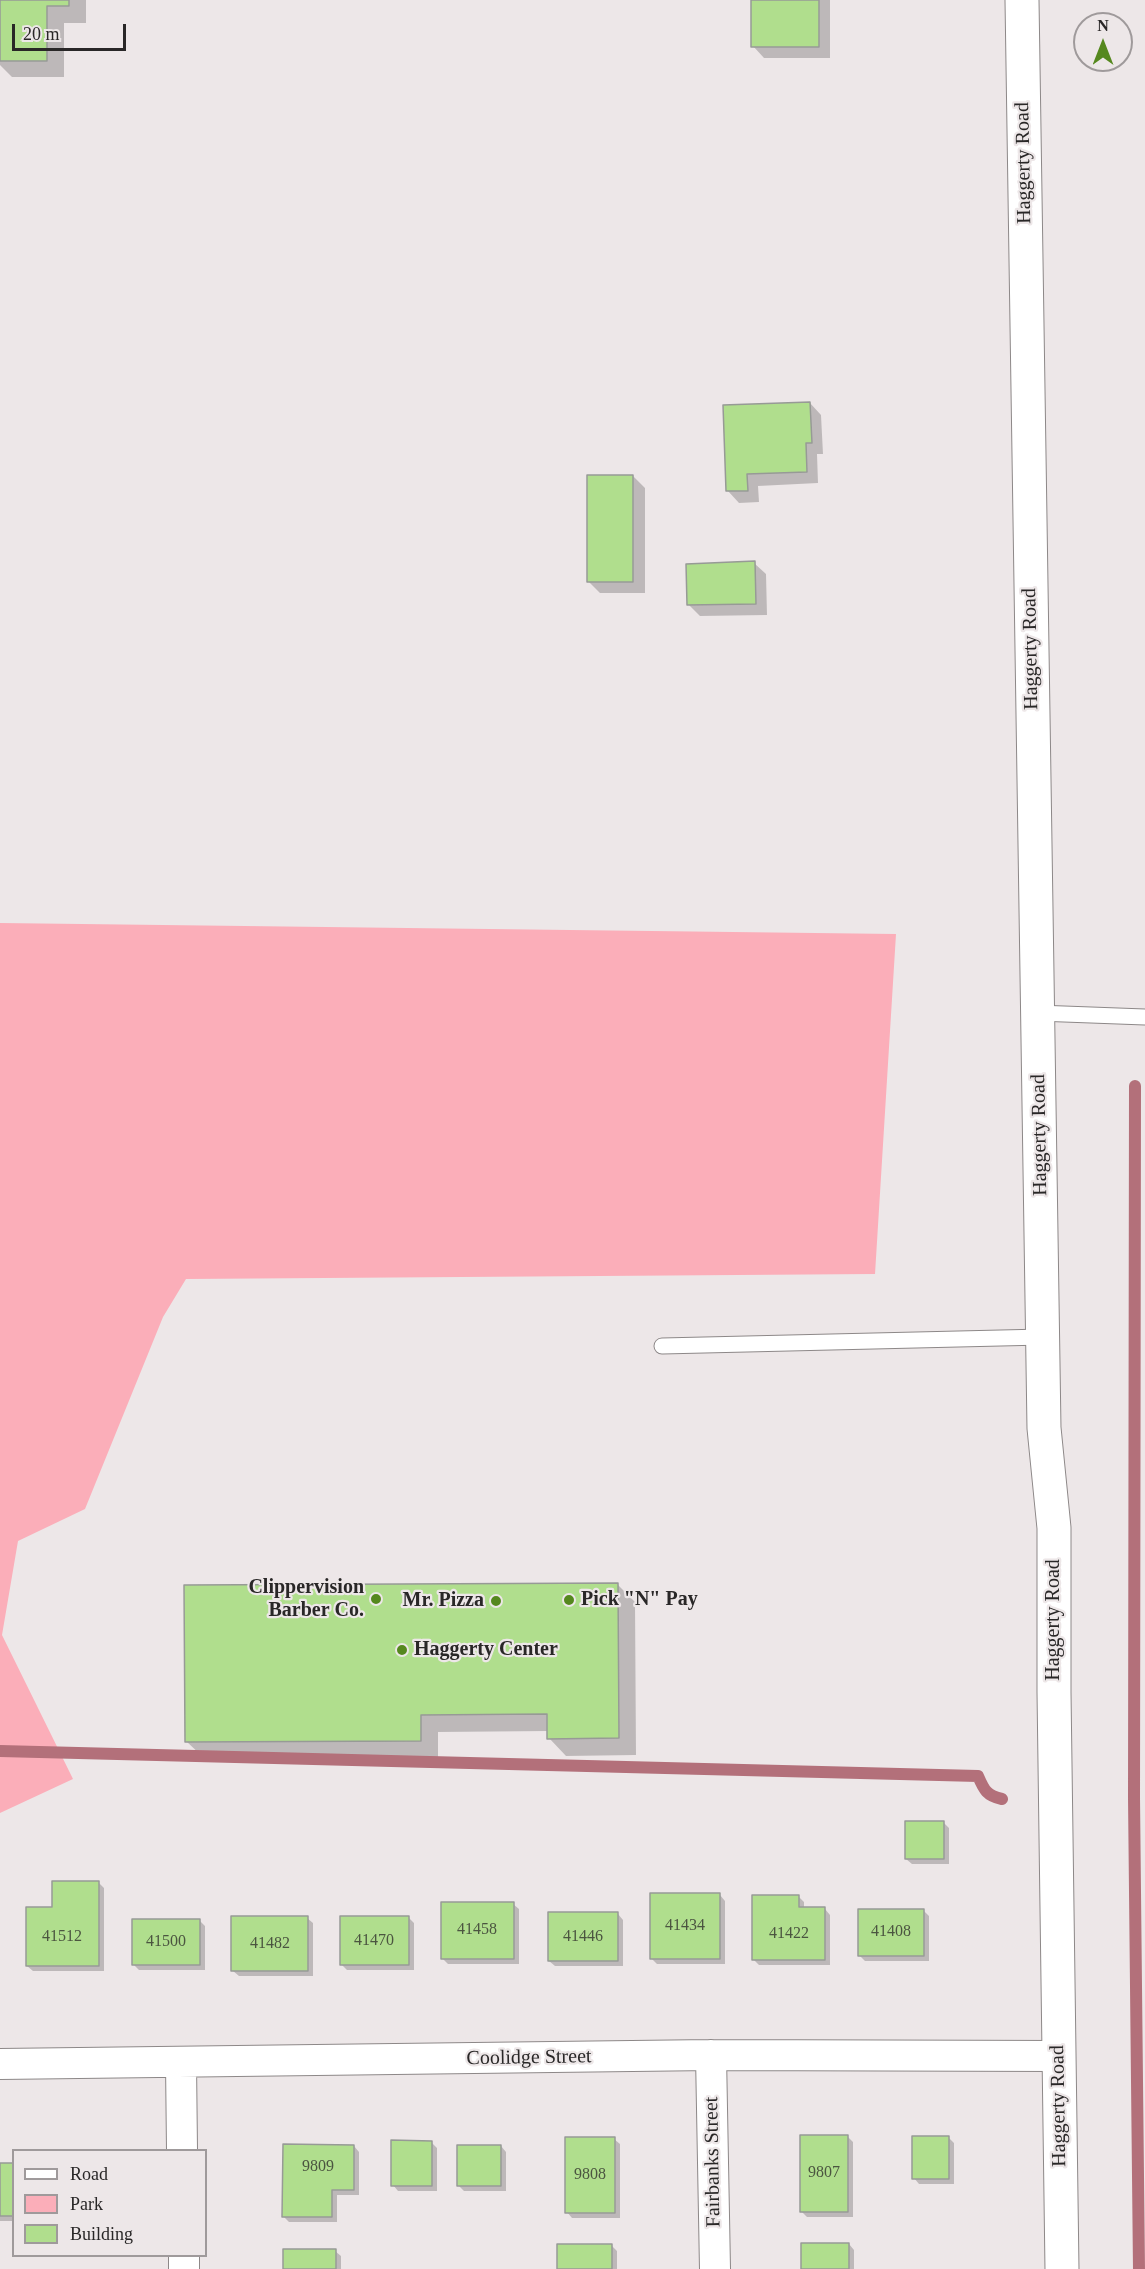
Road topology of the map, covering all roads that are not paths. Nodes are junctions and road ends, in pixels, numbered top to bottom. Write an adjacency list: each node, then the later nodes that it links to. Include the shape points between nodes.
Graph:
1 (1022, 0): 2 (main road, Haggerty Road)
2 (1037, 1013): 3 (lane); 4 (main road, Haggerty Road)
3 (1145, 1017)
4 (1043, 1337): 5 (lane); 7 (main road, Haggerty Road, via 1044,1428 1054,1528)
5 (662, 1346)
6 (711, 2055): 7 (street, Coolidge Street); 8 (street, Coolidge Street); 11 (street, Fairbanks Street)
7 (1059, 2056): 12 (main road, Haggerty Road)
8 (181, 2063): 9 (street, Coolidge Street); 10 (street)
9 (0, 2064)
10 (182, 2149)
11 (715, 2269)
12 (1062, 2269)

